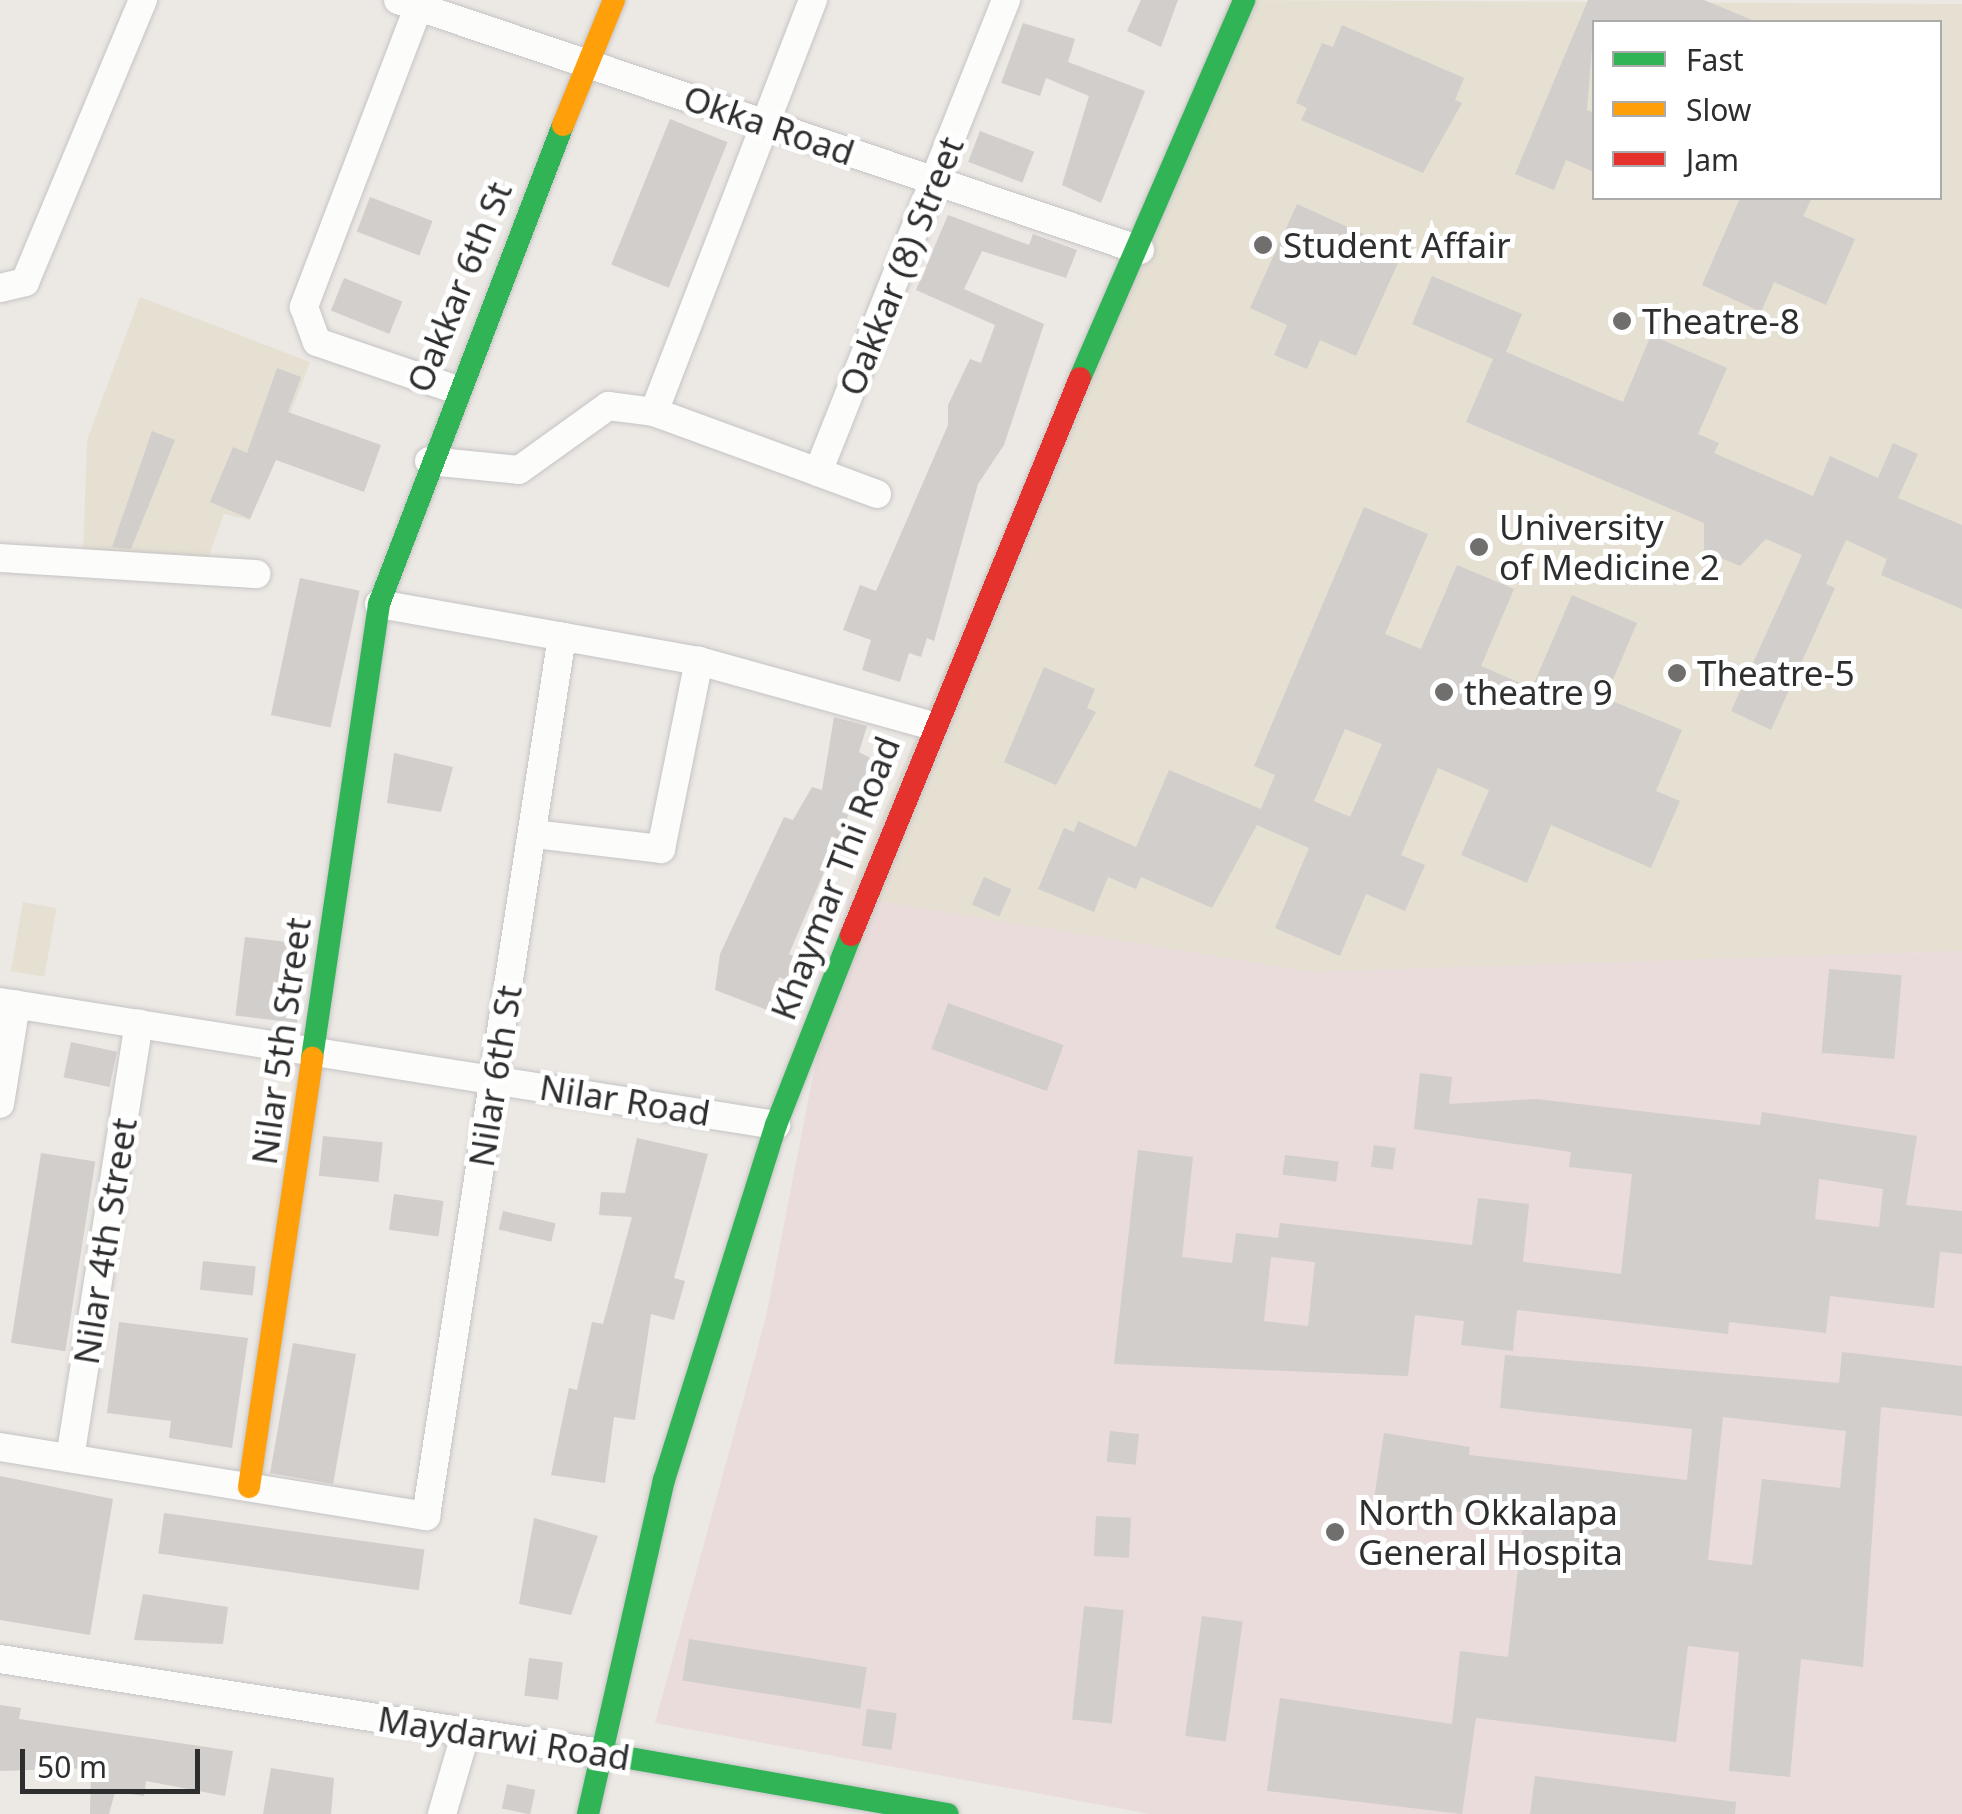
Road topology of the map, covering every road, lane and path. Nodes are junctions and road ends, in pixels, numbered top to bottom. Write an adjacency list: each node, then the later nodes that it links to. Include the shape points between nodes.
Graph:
1 (143, 0): 11 (street)
2 (614, 0): 7 (main road, Oakkar 6th St)
3 (813, 0): 8 (street)
4 (1006, 0): 9 (street, Oakkar (8) Street)
5 (1244, 0): 10 (main road, Khaymar Thi Road)
6 (413, 2): 7 (street, Okka Road); 12 (street, via 304,308 317,342)
7 (587, 64): 8 (street, Okka Road); 12 (main road, Oakkar 6th St)
8 (766, 124): 9 (street, Okka Road); 13 (street)
9 (936, 181): 10 (street, Okka Road); 15 (street, Oakkar (8) Street)
10 (1140, 250): 22 (main road, Khaymar Thi Road)
11 (13, 285)
12 (454, 388): 14 (main road, Oakkar 6th St)
13 (654, 412): 14 (street, via 593,408 520,470); 15 (street)
14 (429, 461): 19 (main road, Oakkar 6th St)
15 (818, 472): 16 (street)
16 (876, 494)
17 (0, 558): 18 (street)
18 (257, 574)
19 (379, 604): 20 (street); 26 (main road, Nilar 5th Street)
20 (562, 636): 21 (street); 23 (street, Nilar 6th St)
21 (699, 660): 22 (street); 23 (street, via 661,849)
22 (933, 726): 29 (main road, Khaymar Thi Road)
23 (534, 834): 27 (street, Nilar 6th St)
24 (8, 1003): 25 (street, Nilar Road); 28 (street)
25 (139, 1024): 26 (street, Nilar Road); 31 (street, Nilar 4th Street)
26 (316, 1051): 27 (street, Nilar Road); 32 (main road, Nilar 5th Street)
27 (494, 1079): 29 (street, Nilar Road); 32 (street, Nilar 6th St, via 426,1516)
28 (0, 1104)
29 (776, 1125): 35 (main road, Khaymar Thi Road, via 664,1480)
30 (0, 1447): 31 (street)
31 (70, 1458): 32 (street)
32 (249, 1488)
33 (0, 1659): 34 (street, Maydarwi Road)
34 (466, 1732): 35 (street, Maydarwi Road); 36 (street)
35 (601, 1753): 37 (main road, Khaymar Thi Road); 38 (main road, Maydarwi Road)
36 (442, 1814)
37 (588, 1814)
38 (948, 1814)

